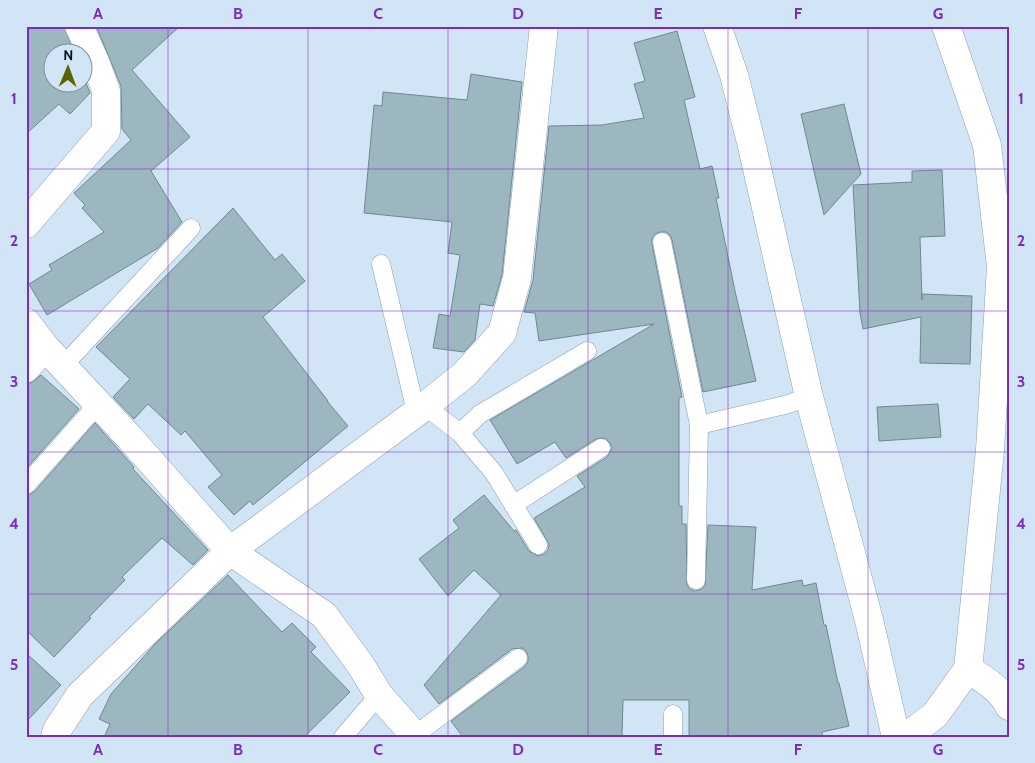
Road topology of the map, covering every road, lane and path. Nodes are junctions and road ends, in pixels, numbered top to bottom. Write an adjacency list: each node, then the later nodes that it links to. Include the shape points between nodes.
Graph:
1 (79, 26): 5 (street, via 106,91 106,130)
2 (544, 26): 15 (street, via 517,278 502,333 465,374)
3 (717, 26): 13 (street, via 749,133)
4 (946, 26): 25 (street, via 987,145 1001,266 990,450)
5 (26, 224)
6 (191, 228): 11 (lane)
7 (662, 242): 16 (lane)
8 (381, 264): 15 (lane)
9 (26, 322): 11 (street)
10 (587, 350): 17 (lane, via 480,414)
11 (54, 357): 12 (street); 14 (street)
12 (26, 368)
13 (809, 397): 16 (lane); 33 (street, via 869,620)
14 (98, 404): 19 (lane); 22 (street)
15 (420, 409): 17 (lane); 22 (street)
16 (699, 425): 23 (lane)
17 (460, 433): 20 (lane, via 494,473)
18 (601, 448): 20 (lane)
19 (26, 485)
20 (513, 505): 21 (lane)
21 (538, 545)
22 (230, 551): 26 (street, via 324,615); 29 (street, via 80,695)
23 (696, 580)
24 (518, 658): 30 (lane)
25 (968, 669): 27 (street, via 988,683); 34 (street, via 935,715)
26 (379, 695): 30 (street); 31 (lane)
27 (1009, 706)
28 (673, 714): 32 (lane)
29 (60, 735)
30 (416, 736)
31 (343, 737)
32 (673, 737)
33 (896, 737)
34 (906, 737)

